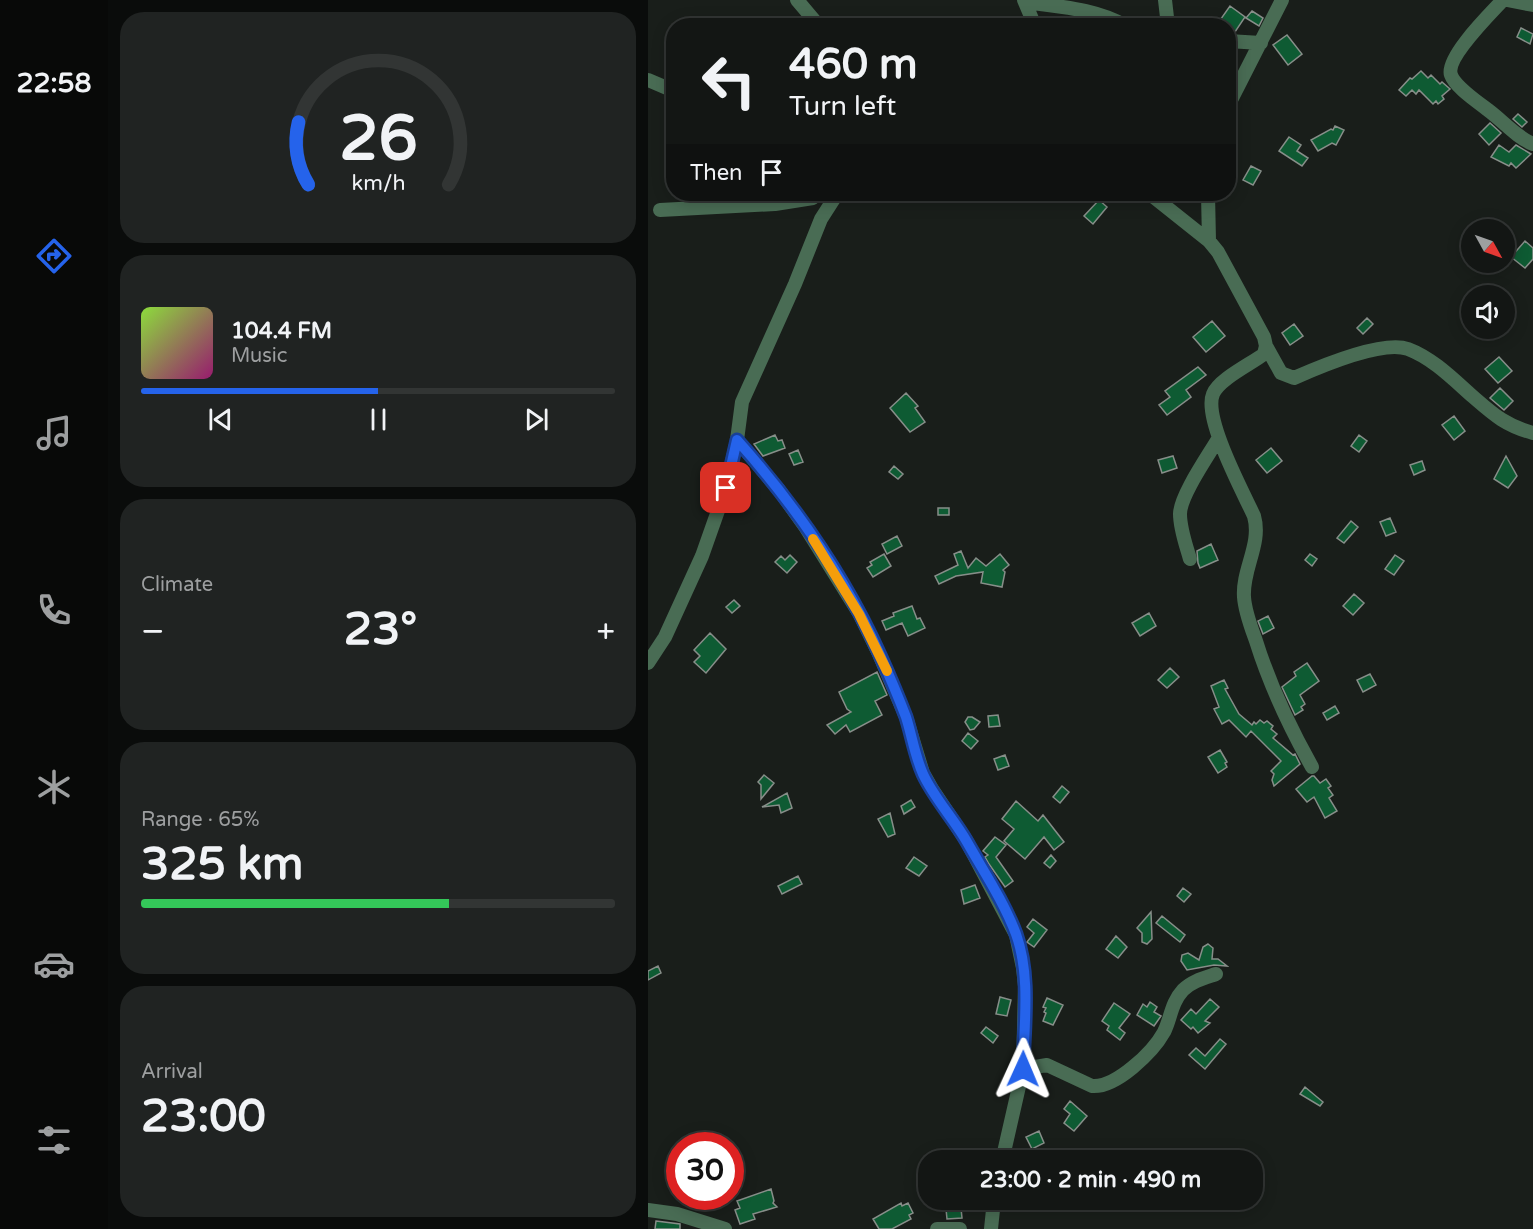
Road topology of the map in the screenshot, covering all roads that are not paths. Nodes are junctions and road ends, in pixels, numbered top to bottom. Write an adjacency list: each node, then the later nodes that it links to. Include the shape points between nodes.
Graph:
1 (797, 0): 7 (street)
2 (1165, 0): 10 (street)
3 (1282, 0): 12 (street)
4 (1505, 0): 6 (street); 16 (street, via 1455,57 1450,71 1472,97)
5 (1024, 1): 8 (street); 9 (street)
6 (1533, 5)
7 (812, 18)
8 (1031, 18)
9 (1110, 18)
10 (1167, 18)
11 (1236, 41): 12 (street)
12 (1261, 43): 15 (street)
13 (648, 80): 14 (street)
14 (666, 88)
15 (1236, 91)
16 (1533, 144)
17 (788, 201): 21 (street)
18 (831, 201): 26 (street, via 742,402)
19 (1159, 201): 22 (street)
20 (1208, 201): 22 (street)
21 (660, 210)
22 (1209, 241): 23 (street, via 1237,285)
23 (1266, 346): 24 (street, via 1281,373 1294,378 1367,352 1390,347 1408,349 1433,363 1500,421); 25 (street, via 1262,356 1213,393)
24 (1533, 433)
25 (1218, 439): 27 (street, via 1180,512); 29 (street, via 1257,528 1244,587 1248,616 1278,702)
26 (737, 440): 28 (street, via 726,488 702,556); 31 (street, via 806,528 859,614 906,717 923,773 966,840 1012,927 1024,977)
27 (1190, 560)
28 (648, 663)
29 (1312, 767)
30 (1216, 974): 31 (street, via 1184,989 1154,1046 1127,1072 1110,1082 1092,1086 1047,1065)
31 (1023, 1069): 32 (street)
32 (1005, 1150)
33 (648, 1210): 35 (street, via 677,1214)
34 (993, 1210): 38 (street)
35 (725, 1229)
36 (937, 1229): 37 (street)
37 (960, 1229)
38 (991, 1229)

